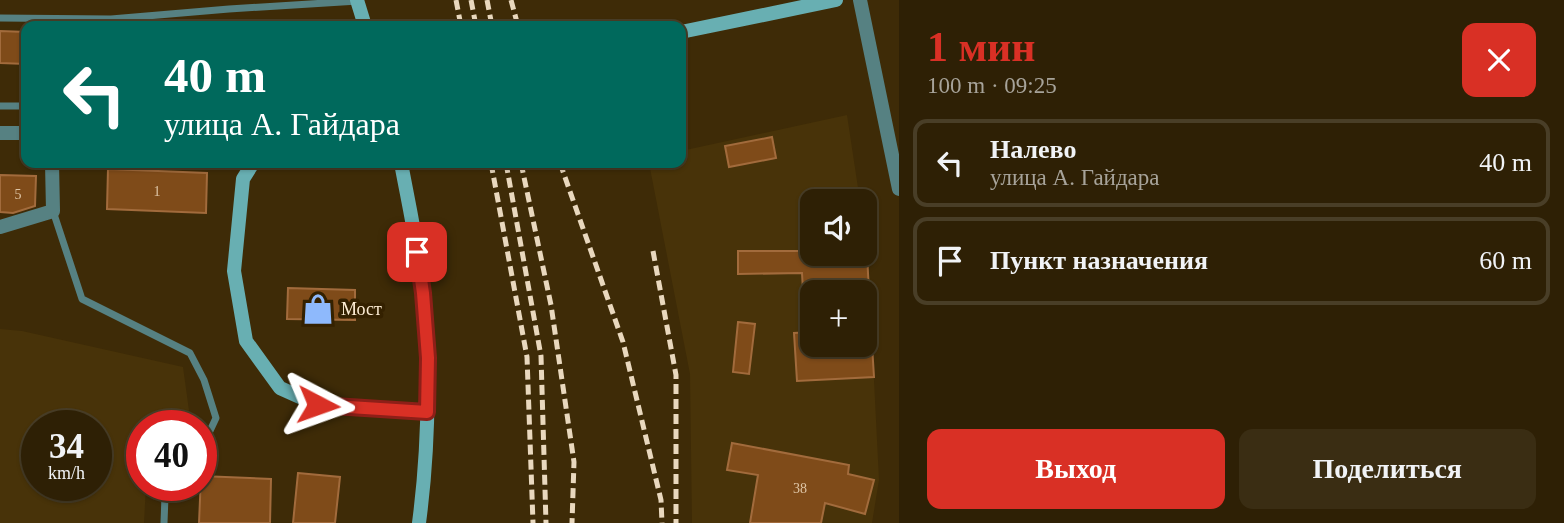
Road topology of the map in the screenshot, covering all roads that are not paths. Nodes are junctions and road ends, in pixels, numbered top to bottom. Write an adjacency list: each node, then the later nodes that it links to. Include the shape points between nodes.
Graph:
1 (836, 0): 8 (street)
2 (860, 0): 16 (street)
3 (357, 1): 6 (lane); 7 (street)
4 (0, 18): 5 (lane)
5 (67, 21)
6 (128, 21)
7 (363, 21)
8 (686, 31)
9 (0, 106): 10 (lane)
10 (21, 106)
11 (0, 133): 12 (street)
12 (21, 134)
13 (52, 168): 17 (street)
14 (250, 168): 20 (street, via 243,178 234,271 246,341 280,388 318,405)
15 (402, 168): 20 (street, via 423,293)
16 (899, 189)
17 (54, 211): 18 (street); 19 (lane, via 82,299 190,353)
18 (0, 227)
19 (213, 410)
20 (427, 412): 23 (street)
21 (165, 501): 22 (lane)
22 (164, 523)
23 (419, 523)

